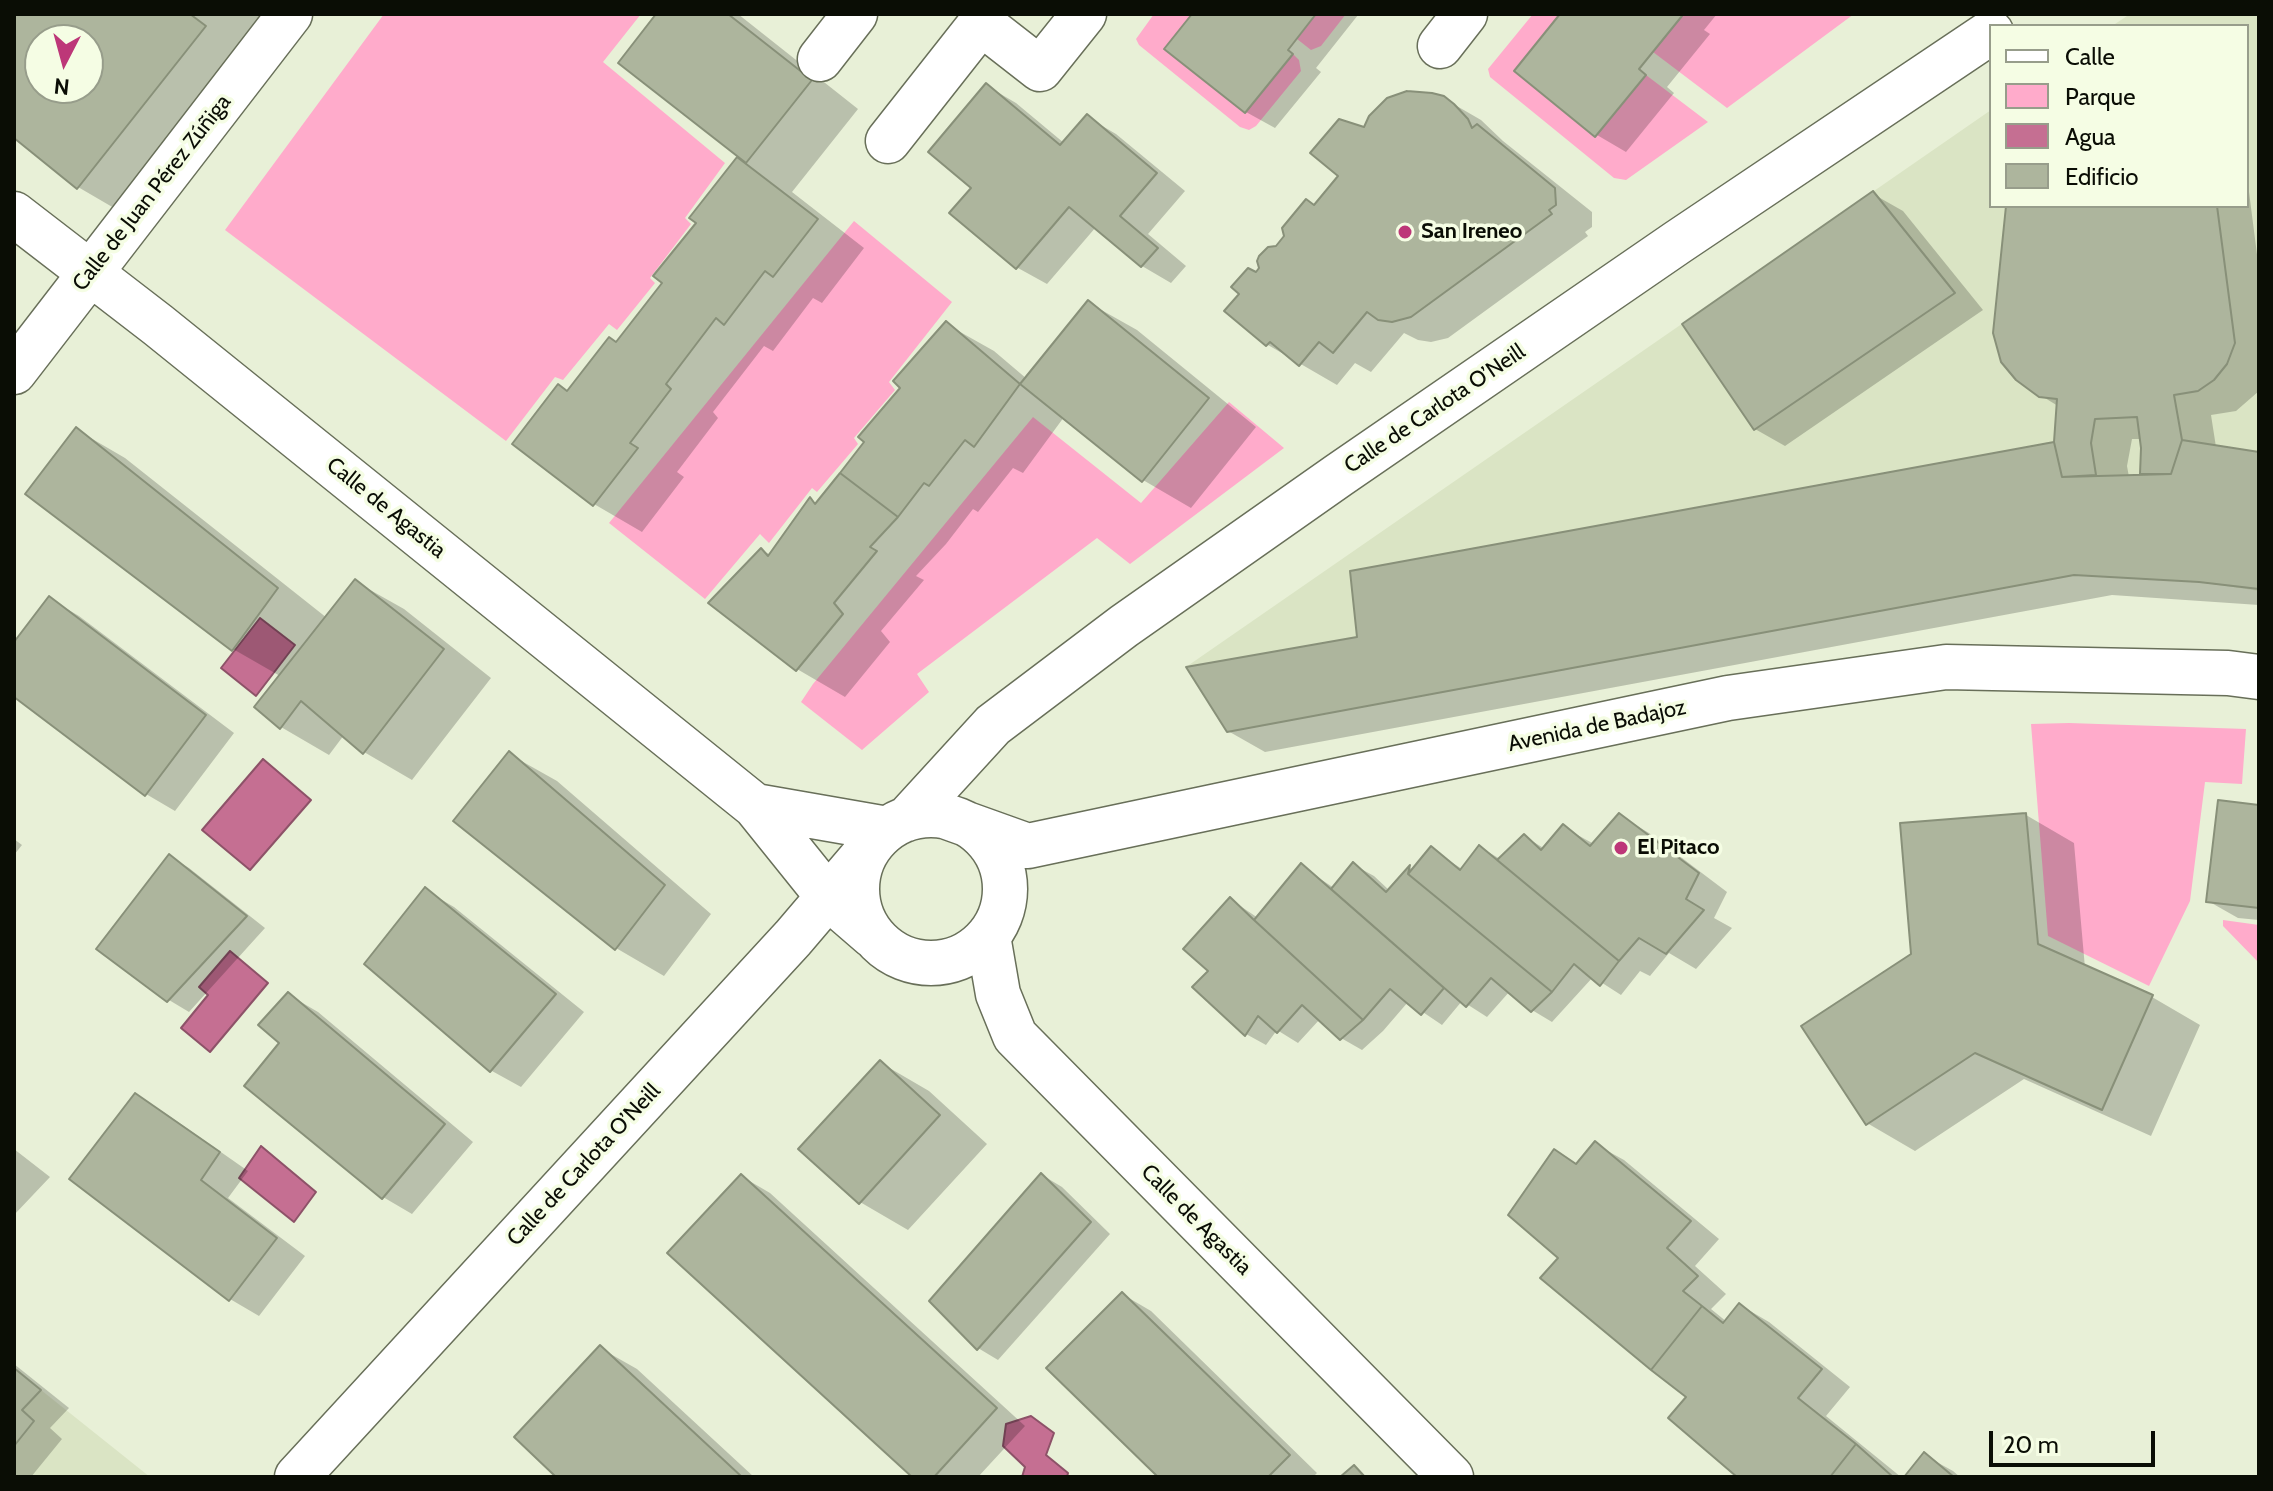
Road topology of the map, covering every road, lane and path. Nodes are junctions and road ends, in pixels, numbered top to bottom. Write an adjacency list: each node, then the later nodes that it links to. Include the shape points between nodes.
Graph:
1 (290, 14): 8 (street, Calle de Juan Pérez Zúñiga)
2 (855, 14): 5 (street)
3 (1069, 19): 6 (street, via 1040,69 981,23)
4 (1989, 33): 12 (street, Calle de Carlota O’Neill, via 1124,626 993,725)
5 (820, 59)
6 (888, 141)
7 (14, 214): 8 (street, Calle de Agastia)
8 (90, 272): 9 (street, Calle de Juan Pérez Zúñiga); 11 (street, Calle de Agastia)
9 (14, 372)
10 (2259, 677): 13 (street, Avenida de Badajoz, via 1946,667 1728,698)
11 (755, 806): 12 (street, Calle de Agastia); 14 (street, Calle de Agastia)
12 (902, 829): 13 (street, via 967,824 997,855); 14 (street, Calle de Carlota O’Neill); 15 (street, via 859,872 856,894)
13 (1016, 861): 16 (street, via 999,918)
14 (829, 898): 15 (street, Calle de Agastia); 17 (street, Calle de Carlota O’Neill)
15 (873, 936): 16 (street, via 890,951 931,964 972,951)
16 (988, 936): 18 (street, Calle de Agastia, via 998,994 1015,1036)
17 (297, 1477)
18 (1451, 1477)

